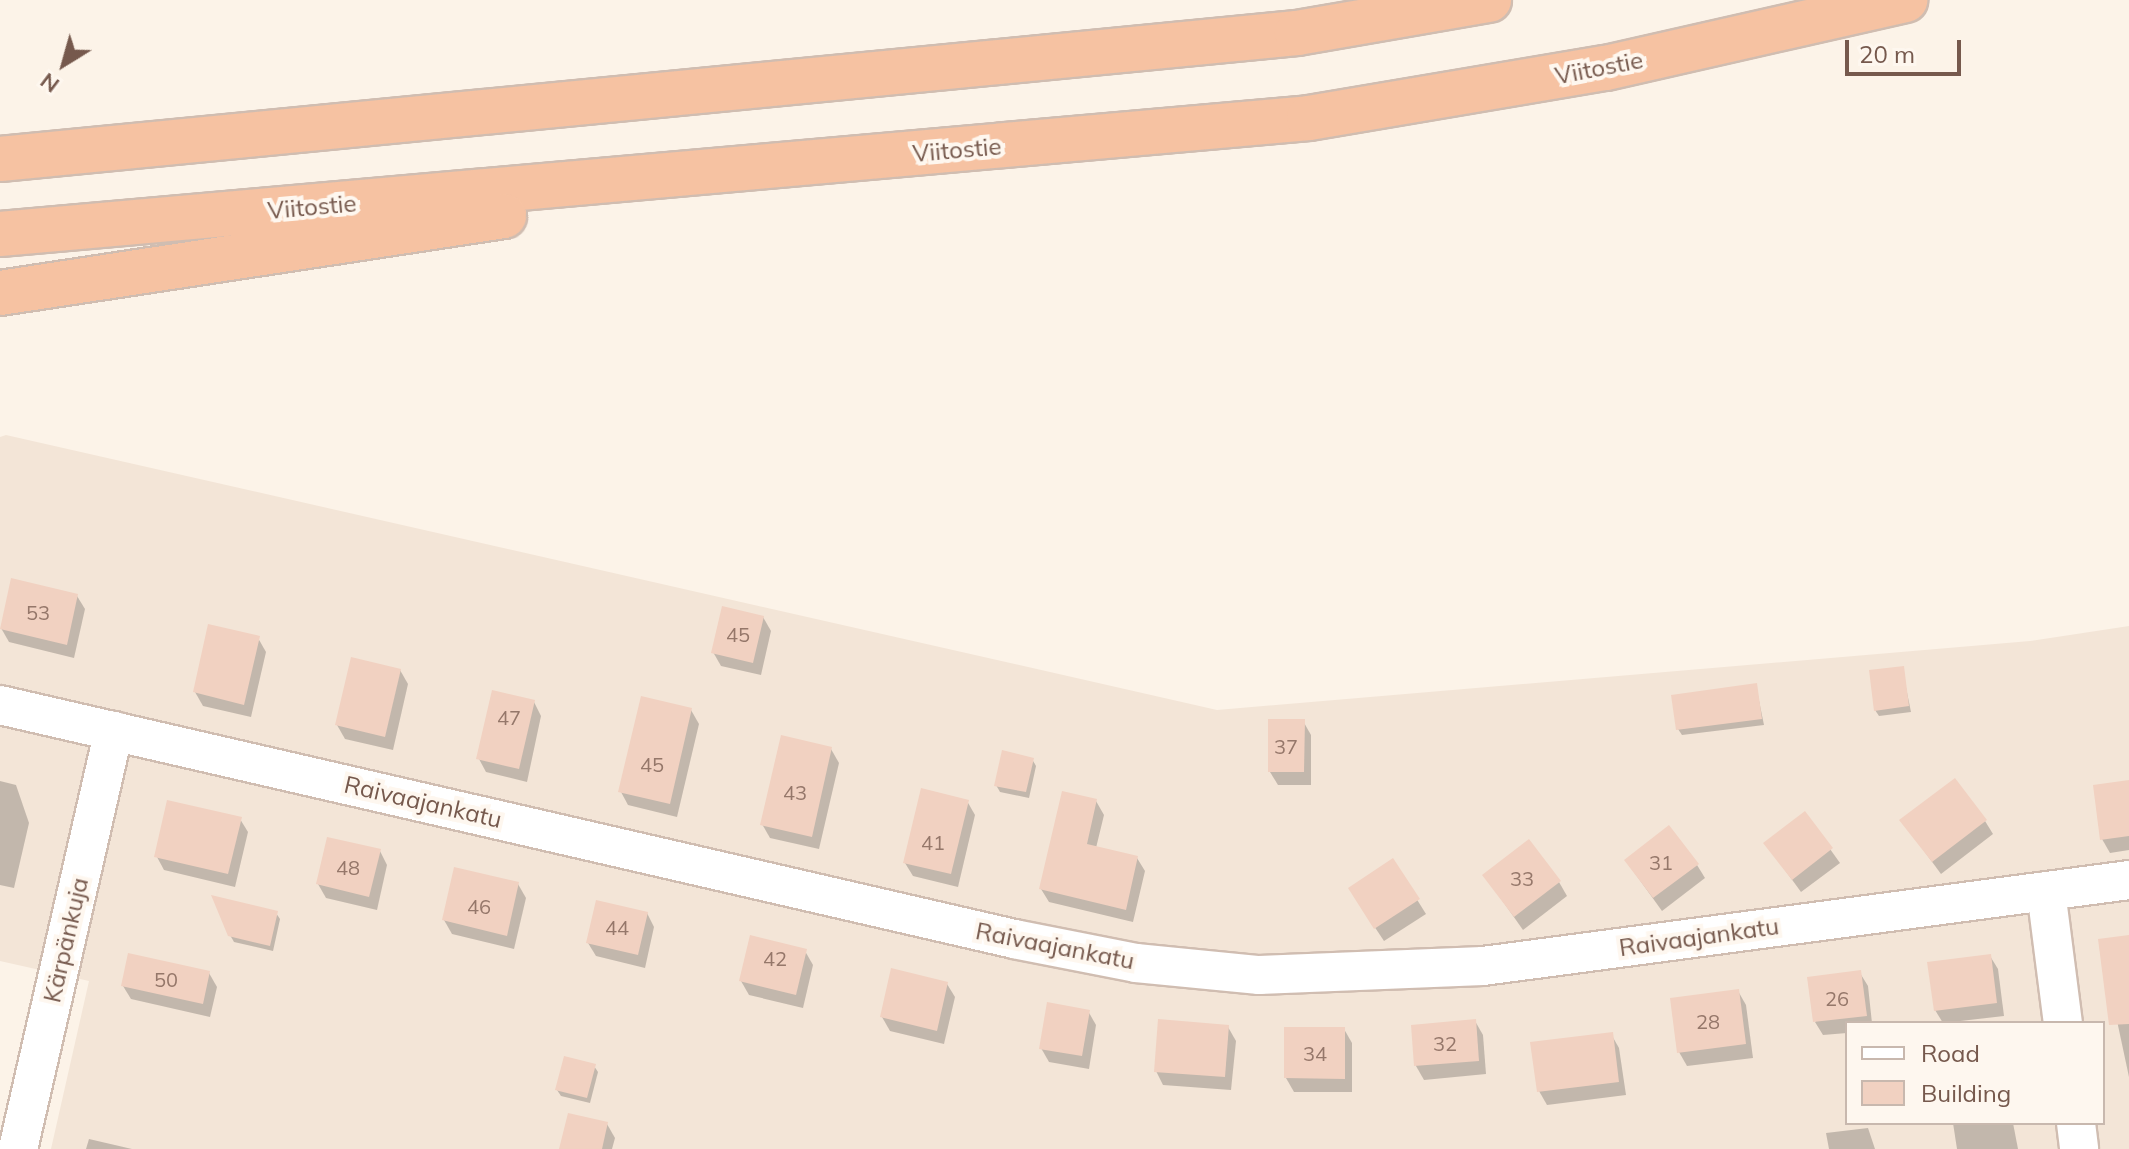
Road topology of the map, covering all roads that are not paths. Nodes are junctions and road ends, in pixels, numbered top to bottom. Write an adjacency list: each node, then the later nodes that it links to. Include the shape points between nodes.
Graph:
1 (1489, 0): 3 (highway, via 1297,33)
2 (1905, 0): 4 (highway, Viitostie, via 1606,68 1309,118)
3 (0, 159)
4 (800, 164): 5 (highway, Viitostie); 6 (highway, via 457,224)
5 (0, 234)
6 (0, 293)
7 (0, 705): 8 (street, Raivaajankatu)
8 (114, 731): 10 (street, Raivaajankatu, via 1014,939 1136,963 1259,975 1483,966); 13 (street, Kärpänkuja)
9 (2129, 880): 10 (street, Raivaajankatu)
10 (2046, 891): 11 (street)
11 (2063, 1021)
12 (2076, 1125): 14 (street)
13 (18, 1149)
14 (2079, 1149)

